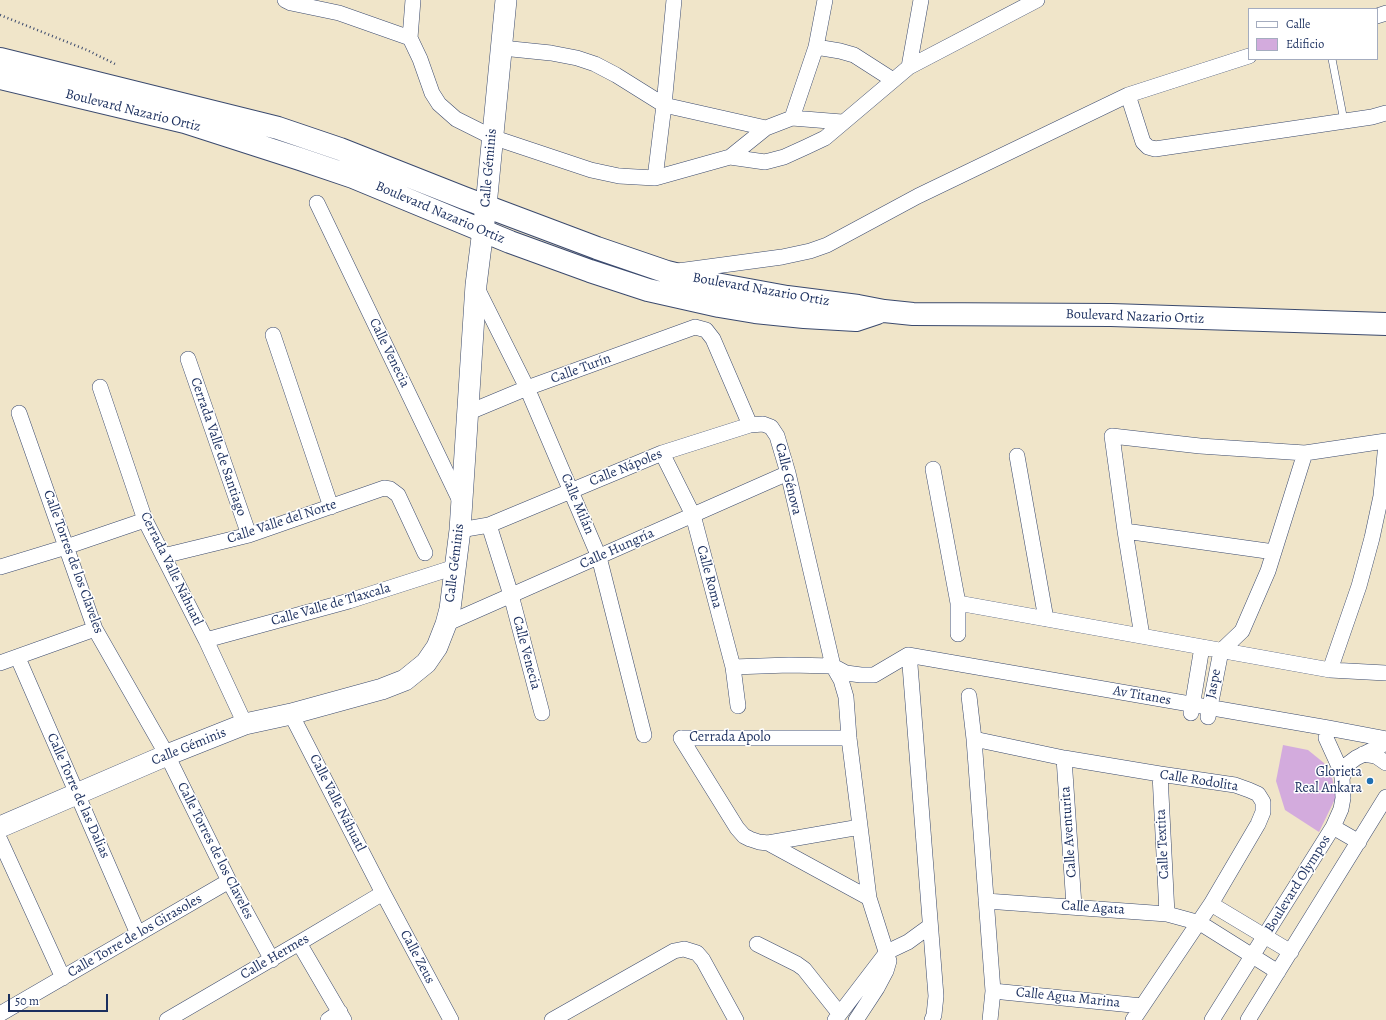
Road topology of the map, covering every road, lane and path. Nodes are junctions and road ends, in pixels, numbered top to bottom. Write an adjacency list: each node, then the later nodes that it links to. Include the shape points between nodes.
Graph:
1 (285, 0): 9 (street, via 339,13)
2 (413, 0): 9 (street)
3 (506, 0): 11 (street, Calle Géminis)
4 (674, 0): 20 (street)
5 (825, 0): 10 (street)
6 (921, 0): 16 (street)
7 (1037, 0): 16 (street)
8 (0, 15): 15 (path, via 87,50)
9 (410, 38): 26 (street, via 439,104 456,119)
10 (816, 47): 18 (street, via 854,55); 22 (street)
11 (502, 48): 20 (street, via 551,53 595,64); 26 (street, Calle Géminis)
12 (1248, 56): 19 (street)
13 (0, 59): 30 (main road, Boulevard Nazario Ortiz, via 278,128 340,149)
14 (1332, 60): 23 (lane)
15 (117, 66)
16 (909, 67): 18 (street)
17 (0, 78): 31 (main road, Boulevard Nazario Ortiz, via 185,122 353,177)
18 (893, 80): 24 (street)
19 (1128, 96): 23 (street, via 1143,142 1155,149); 32 (street, via 918,196 827,245 782,257)
20 (664, 105): 25 (street); 28 (street)
21 (1386, 112): 23 (street, via 1372,117)
22 (792, 118): 24 (street); 25 (street)
23 (1344, 120)
24 (842, 122): 27 (street, via 825,138 784,157 765,162)
25 (766, 128): 27 (street)
26 (492, 137): 28 (street, via 591,170 619,176); 30 (street, Calle Géminis)
27 (730, 157): 28 (street)
28 (655, 178)
29 (317, 203): 50 (street, Calle Venecia)
30 (486, 206): 31 (street, Calle Géminis); 32 (main road, Boulevard Nazario Ortiz)
31 (483, 231): 33 (street, Calle Géminis); 34 (main road, Boulevard Nazario Ortiz, via 648,290 719,306 755,312 856,320)
32 (667, 272): 34 (main road, Boulevard Nazario Ortiz, via 787,297)
33 (476, 285): 39 (street, Calle Milán); 41 (street, Calle Géminis)
34 (884, 311): 35 (main road, Boulevard Nazario Ortiz, via 913,314 1111,315)
35 (1386, 324)
36 (273, 335): 51 (street)
37 (188, 359): 57 (street, Cerrada Valle de Santiago)
38 (100, 387): 53 (street, Cerrada Valle Náhuatl)
39 (527, 388): 41 (street, Calle Turín); 42 (street, Calle Turín, via 695,327 706,330 713,339); 49 (street, Calle Milán)
40 (19, 413): 58 (street, Calle Torres de los Claveles)
41 (467, 413): 50 (street, Calle Géminis)
42 (750, 425): 44 (street, Calle Nápoles); 48 (street, Calle Génova, via 764,424 771,427 777,436)
43 (1386, 442): 45 (street); 80 (street, via 1381,496 1372,538 1359,586)
44 (662, 453): 49 (street, Calle Nápoles); 52 (street, Calle Roma)
45 (1305, 453): 56 (street, via 1200,446 1112,436); 59 (street)
46 (1017, 456): 67 (street)
47 (933, 470): 66 (street)
48 (788, 473): 52 (street, Calle Hungría); 78 (street, Calle Génova)
49 (571, 490): 54 (street, Calle Nápoles); 62 (street, Calle Milán)
50 (462, 503): 55 (street, Calle Géminis)
51 (331, 507): 57 (street, Calle Valle del Norte); 60 (street, Calle Valle del Norte, via 384,488 390,489 398,495)
52 (693, 515): 62 (street, Calle Hungría); 79 (street, Calle Roma)
53 (145, 520): 58 (street); 61 (street, Cerrada Valle Náhuatl)
54 (489, 525): 55 (street, Calle Nápoles); 65 (street, Calle Venecia)
55 (460, 530): 64 (street, Calle Géminis)
56 (1125, 531): 59 (street); 71 (street)
57 (249, 535): 61 (street, Calle Valle del Norte)
58 (66, 547): 63 (street); 69 (street, Calle Torres de los Claveles)
59 (1274, 552): 74 (street, via 1242,631)
60 (425, 553)
61 (163, 556): 72 (street, Cerrada Valle Náhuatl)
62 (599, 556): 65 (street, Calle Hungría); 89 (street, Calle Milán)
63 (0, 567)
64 (455, 567): 68 (street, Calle Géminis); 72 (street, Calle Valle de Tlaxcala, via 349,601)
65 (511, 595): 68 (street, Calle Hungría); 86 (street, Calle Venecia)
66 (958, 604): 67 (street); 70 (street)
67 (1046, 619): 71 (street)
68 (446, 624): 87 (street, Calle Géminis, via 438,647 426,663 406,680)
69 (95, 629): 75 (street); 94 (street, Calle Torres de los Claveles)
70 (958, 634)
71 (1142, 636): 73 (street)
72 (206, 640): 88 (street, Cerrada Valle Náhuatl)
73 (1202, 647): 74 (street); 84 (street, Jaspe)
74 (1221, 651): 80 (street); 85 (street, Jaspe)
75 (18, 658): 76 (street); 99 (street, Calle Torre de las Dalias)
76 (0, 663)
77 (904, 663): 78 (street, via 874,675 846,672); 84 (street, Av Titanes, via 967,676 1135,703); 115 (street)
78 (833, 666): 79 (street); 90 (street, Calle Génova, via 846,697)
79 (733, 667): 83 (street, Calle Roma)
80 (1330, 670): 81 (street)
81 (1386, 673)
82 (969, 696): 92 (street)
83 (738, 706)
84 (1191, 709): 85 (street, Av Titanes)
85 (1209, 712): 91 (street, Av Titanes); 93 (street, Av Titanes, via 1328,728)
86 (542, 713)
87 (291, 714): 88 (street, Calle Géminis); 108 (street, Calle Valle Náhuatl)
88 (245, 724): 94 (street, Calle Géminis)
89 (644, 735)
90 (849, 738): 102 (street); 105 (street, Cerrada Apolo, via 681,738 737,828 750,839)
91 (1326, 738): 93 (street, Av Titanes); 98 (street, Boulevard Olympos)
92 (974, 739): 95 (street, Calle Rodolita); 110 (street)
93 (1380, 746): 96 (street, via 1376,756); 98 (street, via 1348,764)
94 (167, 755): 99 (street, Calle Géminis); 107 (street, Calle Torres de los Claveles)
95 (1064, 758): 97 (street, Calle Rodolita); 112 (street, Calle Aventurita)
96 (1386, 763)
97 (1160, 774): 111 (street, Calle Rodolita, via 1235,785 1258,794 1263,802 1263,812 1258,824); 113 (street, Calle Textita)
98 (1342, 778): 103 (street, Boulevard Olympos, via 1341,809)
99 (77, 794): 101 (street, Calle Géminis); 116 (street, Calle Torre de las Dalias)
100 (1386, 797): 106 (street)
101 (0, 826)
102 (860, 827): 105 (street, Cerrada Apolo); 109 (street)
103 (1333, 827): 106 (street); 117 (street, Boulevard Olympos)
104 (0, 840): 125 (street)
105 (768, 842): 109 (street, Cerrada Apolo)
106 (1359, 842): 121 (street)
107 (229, 881): 116 (street, Calle Torre de los Girasoles); 123 (street, Calle Torres de los Claveles)
108 (383, 893): 118 (street, Calle Hermes); 133 (street, Calle Zeus)
109 (869, 898): 120 (street)
110 (986, 900): 112 (street, Calle Agata); 126 (street)
111 (1211, 904): 114 (street, Calle Rodolita); 117 (street)
112 (1074, 906): 113 (street, Calle Agata)
113 (1167, 914): 114 (street, Calle Agata)
114 (1200, 923): 122 (street, Calle Agata); 127 (street, Calle Rodolita)
115 (930, 926): 120 (street, via 908,942); 136 (street, via 936,996)
116 (138, 934): 125 (street, Calle Torre de los Girasoles)
117 (1264, 937): 121 (street); 122 (street, Boulevard Olympos)
118 (300, 943): 123 (street, Calle Hermes); 130 (street)
119 (757, 944): 129 (street, via 804,969)
120 (887, 952): 129 (street); 135 (street, via 889,960 886,971)
121 (1291, 952): 124 (street)
122 (1252, 956): 124 (street, Calle Agata); 139 (street, Boulevard Olympos)
123 (272, 960): 132 (street, Calle Hermes)
124 (1278, 972): 140 (street)
125 (63, 978): 128 (street, Calle Torre de los Girasoles)
126 (993, 991): 127 (street, Calle Agua Marina); 137 (street)
127 (1142, 1006): 138 (street, Calle Rodolita)
128 (0, 1014)
129 (837, 1016)
130 (337, 1017)
131 (731, 1018): 134 (street, via 703,960 697,953 684,949 674,951)
132 (167, 1020)
133 (451, 1020)
134 (552, 1020)
135 (856, 1020)
136 (932, 1020)
137 (990, 1020)
138 (1133, 1020)
139 (1212, 1020)
140 (1248, 1020)

